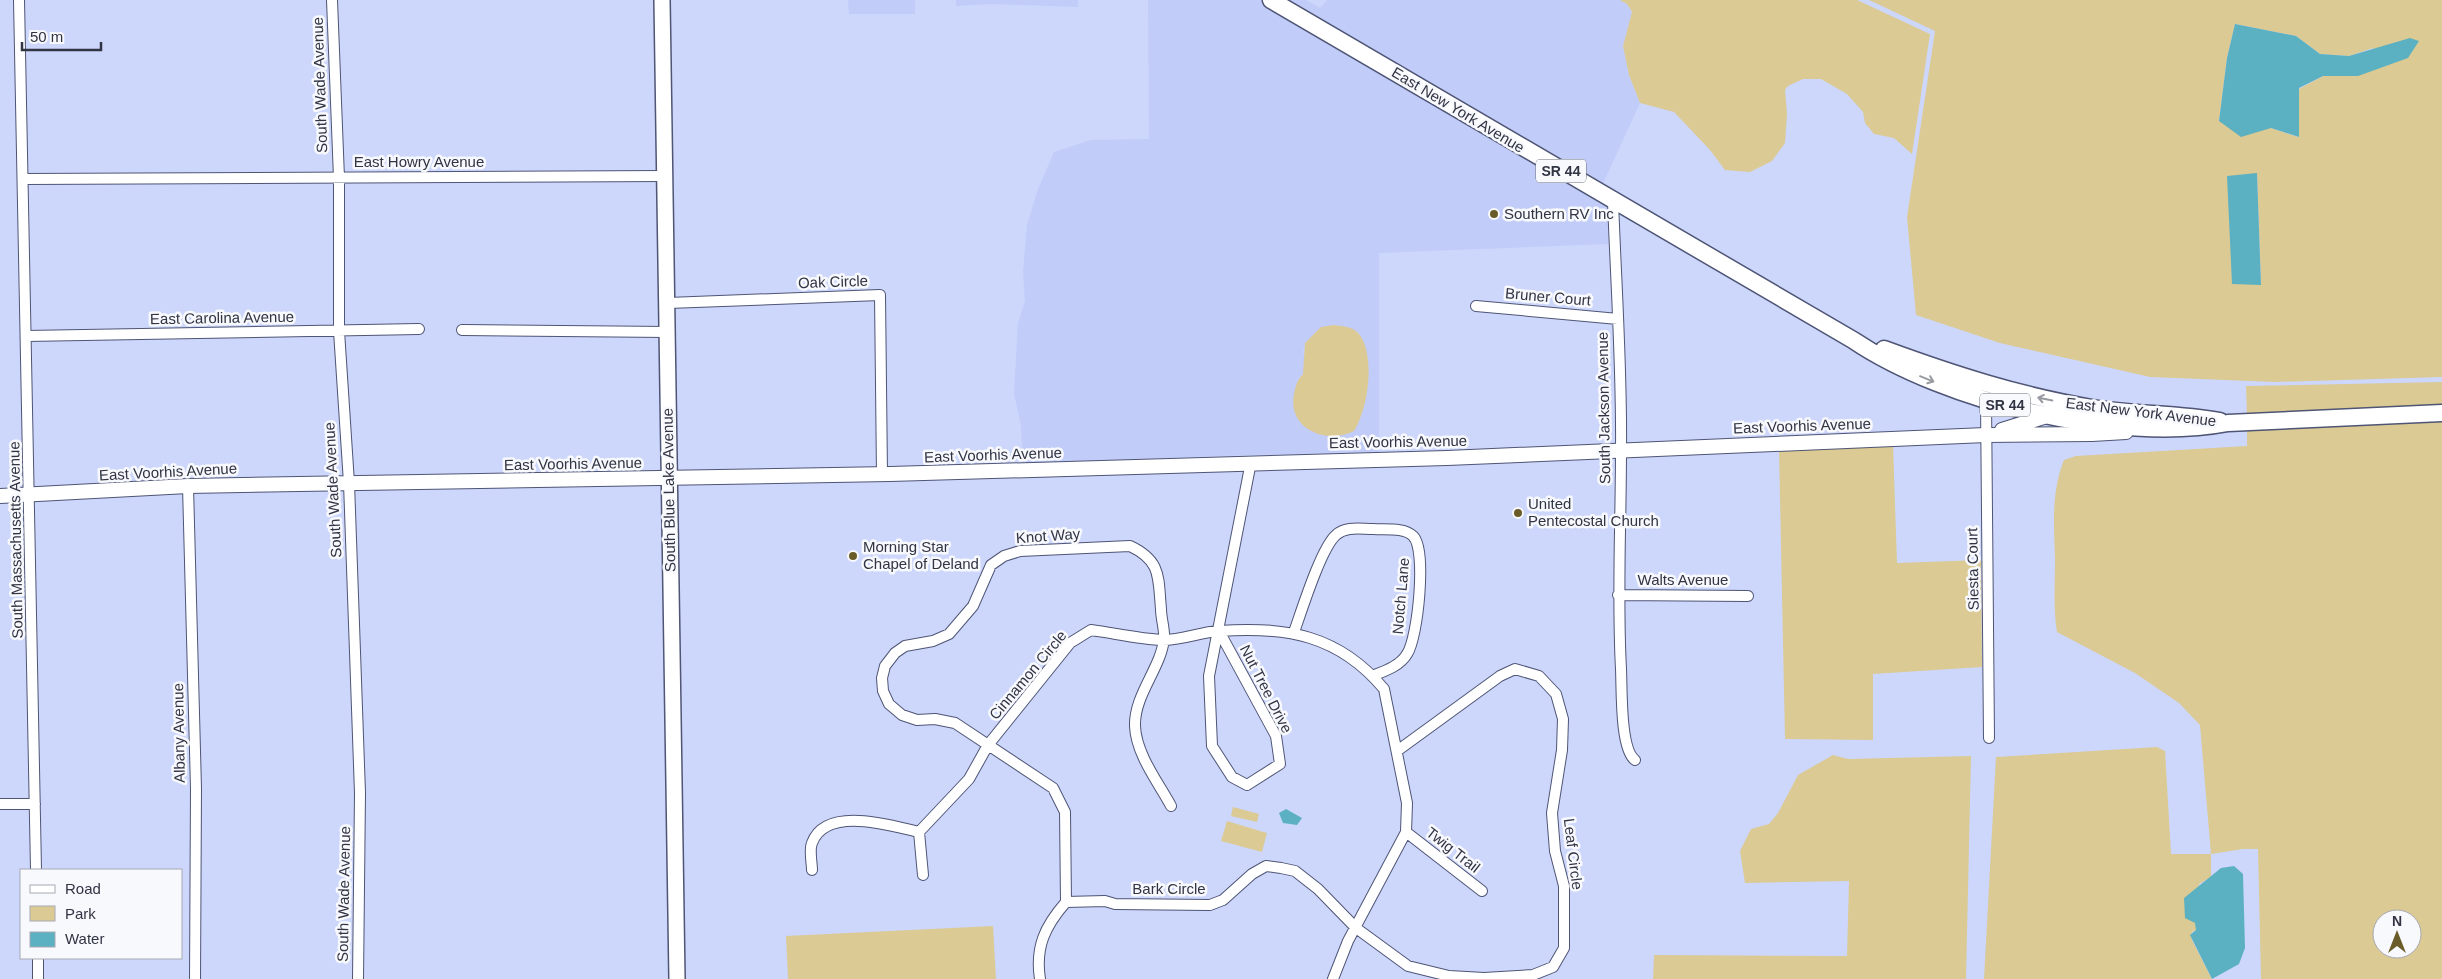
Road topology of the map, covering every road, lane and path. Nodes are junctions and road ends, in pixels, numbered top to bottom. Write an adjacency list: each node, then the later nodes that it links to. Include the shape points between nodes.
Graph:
1 (20, 0): 7 (street, South Massachusetts Avenue)
2 (332, 0): 6 (street, South Wade Avenue)
3 (662, 0): 5 (main road, South Blue Lake Avenue)
4 (1271, 0): 8 (main road, East New York Avenue / SR 44)
5 (666, 176): 6 (street, East Howry Avenue); 9 (main road, South Blue Lake Avenue)
6 (339, 178): 7 (street, East Howry Avenue); 14 (street, South Wade Avenue)
7 (23, 179): 16 (street, South Massachusetts Avenue)
8 (1613, 201): 11 (street, South Jackson Avenue); 17 (main road, East New York Avenue / SR 44)
9 (668, 302): 15 (main road, South Blue Lake Avenue); 28 (street, Oak Circle, via 880,295)
10 (1476, 306): 11 (street, Bruner Court)
11 (1618, 319): 26 (street, South Jackson Avenue)
12 (419, 329): 14 (street, East Carolina Avenue)
13 (462, 330): 15 (street)
14 (339, 331): 16 (street, East Carolina Avenue); 30 (street, South Wade Avenue)
15 (668, 332): 29 (main road, South Blue Lake Avenue)
16 (26, 336): 33 (street, South Massachusetts Avenue)
17 (1853, 340): 18 (main road, East New York Avenue / SR 44); 19 (main road, East New York Avenue / SR 44, one-way to 19, via 1879,358 1912,373)
18 (1976, 382): 19 (main road); 20 (main road, East New York Avenue / SR 44, one-way to 18)
19 (1986, 400): 22 (main road, East New York Avenue / SR 44); 25 (street, Siesta Court)
20 (2093, 409): 22 (street, East Voorhis Avenue); 23 (main road, East New York Avenue / SR 44, via 2196,417)
21 (2442, 413): 23 (main road, East New York Avenue / SR 44)
22 (2048, 415): 24 (main road, East New York Avenue / SR 44, via 2125,426); 25 (street, East Voorhis Avenue)
23 (2228, 423): 24 (main road, East New York Avenue / SR 44, via 2197,429)
24 (2169, 428): 25 (street, East Voorhis Avenue, via 2092,434)
25 (1986, 435): 26 (street, East Voorhis Avenue); 40 (street, Siesta Court)
26 (1621, 450): 27 (street, East Voorhis Avenue); 34 (street, South Jackson Avenue)
27 (1251, 462): 28 (street, East Voorhis Avenue); 36 (street, Nut Tree Drive)
28 (882, 475): 29 (street, East Voorhis Avenue)
29 (668, 478): 30 (street, East Voorhis Avenue); 59 (main road, South Blue Lake Avenue)
30 (349, 483): 31 (street, East Voorhis Avenue); 58 (street, South Wade Avenue, via 360,793)
31 (188, 486): 33 (street, East Voorhis Avenue); 57 (street, Albany Avenue, via 196,790)
32 (0, 496): 33 (street, East Voorhis Avenue)
33 (30, 496): 45 (street, South Massachusetts Avenue)
34 (1618, 595): 35 (street, Walts Avenue); 43 (street, South Jackson Avenue, via 1626,744 1630,757)
35 (1748, 596)
36 (1219, 631): 36 (street, Nut Tree Drive, via 1209,676 1212,746 1232,776 1247,785 1280,764 1276,736); 37 (street, Cinnamon Circle); 38 (street, Cinnamon Circle)
37 (1294, 632): 39 (street, Cinnamon Circle, via 1337,648); 39 (street, Notch Lane, via 1327,547 1336,534 1349,528 1404,530 1414,536 1420,548 1414,639 1407,655 1392,668)
38 (1164, 640): 41 (street, Cinnamon Circle, via 1091,630 1070,643); 41 (street, Knot Way, via 1158,572 1153,561 1142,552 1130,546 1020,551 1004,556 991,565 973,606 949,634 934,641 905,646 885,666 882,678 889,704 902,715 917,720 954,723); 46 (street, Knot Way, via 1143,691 1135,726 1143,756)
39 (1372, 676): 42 (street, Cinnamon Circle, via 1384,689)
40 (1989, 738)
41 (988, 746): 47 (street, Cinnamon Circle, via 969,779); 53 (street, via 1053,788 1065,812)
42 (1397, 751): 48 (street, Cinnamon Circle, via 1407,804); 54 (street, Leaf Circle, via 1500,676 1515,669 1540,676 1556,694 1563,719 1562,750 1552,813 1555,851 1564,886 1564,948 1553,967 1532,975 1449,976 1408,966)
43 (1635, 760)
44 (0, 804): 45 (street)
45 (35, 804): 49 (street, South Massachusetts Avenue)
46 (1171, 806)
47 (919, 832): 50 (street, via 880,822 855,820 832,824 819,832 812,844); 51 (street)
48 (1406, 832): 52 (street, Twig Trail); 54 (street)
49 (36, 869)
50 (812, 870)
51 (923, 875)
52 (1482, 891)
53 (1066, 902): 54 (street, Bark Circle, via 1210,905 1223,900 1266,866 1295,871 1318,889); 60 (street, via 1042,936)
54 (1356, 928): 61 (street)
55 (38, 959): 56 (street)
56 (38, 979)
57 (195, 979)
58 (358, 979)
59 (677, 979)
60 (1040, 979)
61 (1333, 979)

